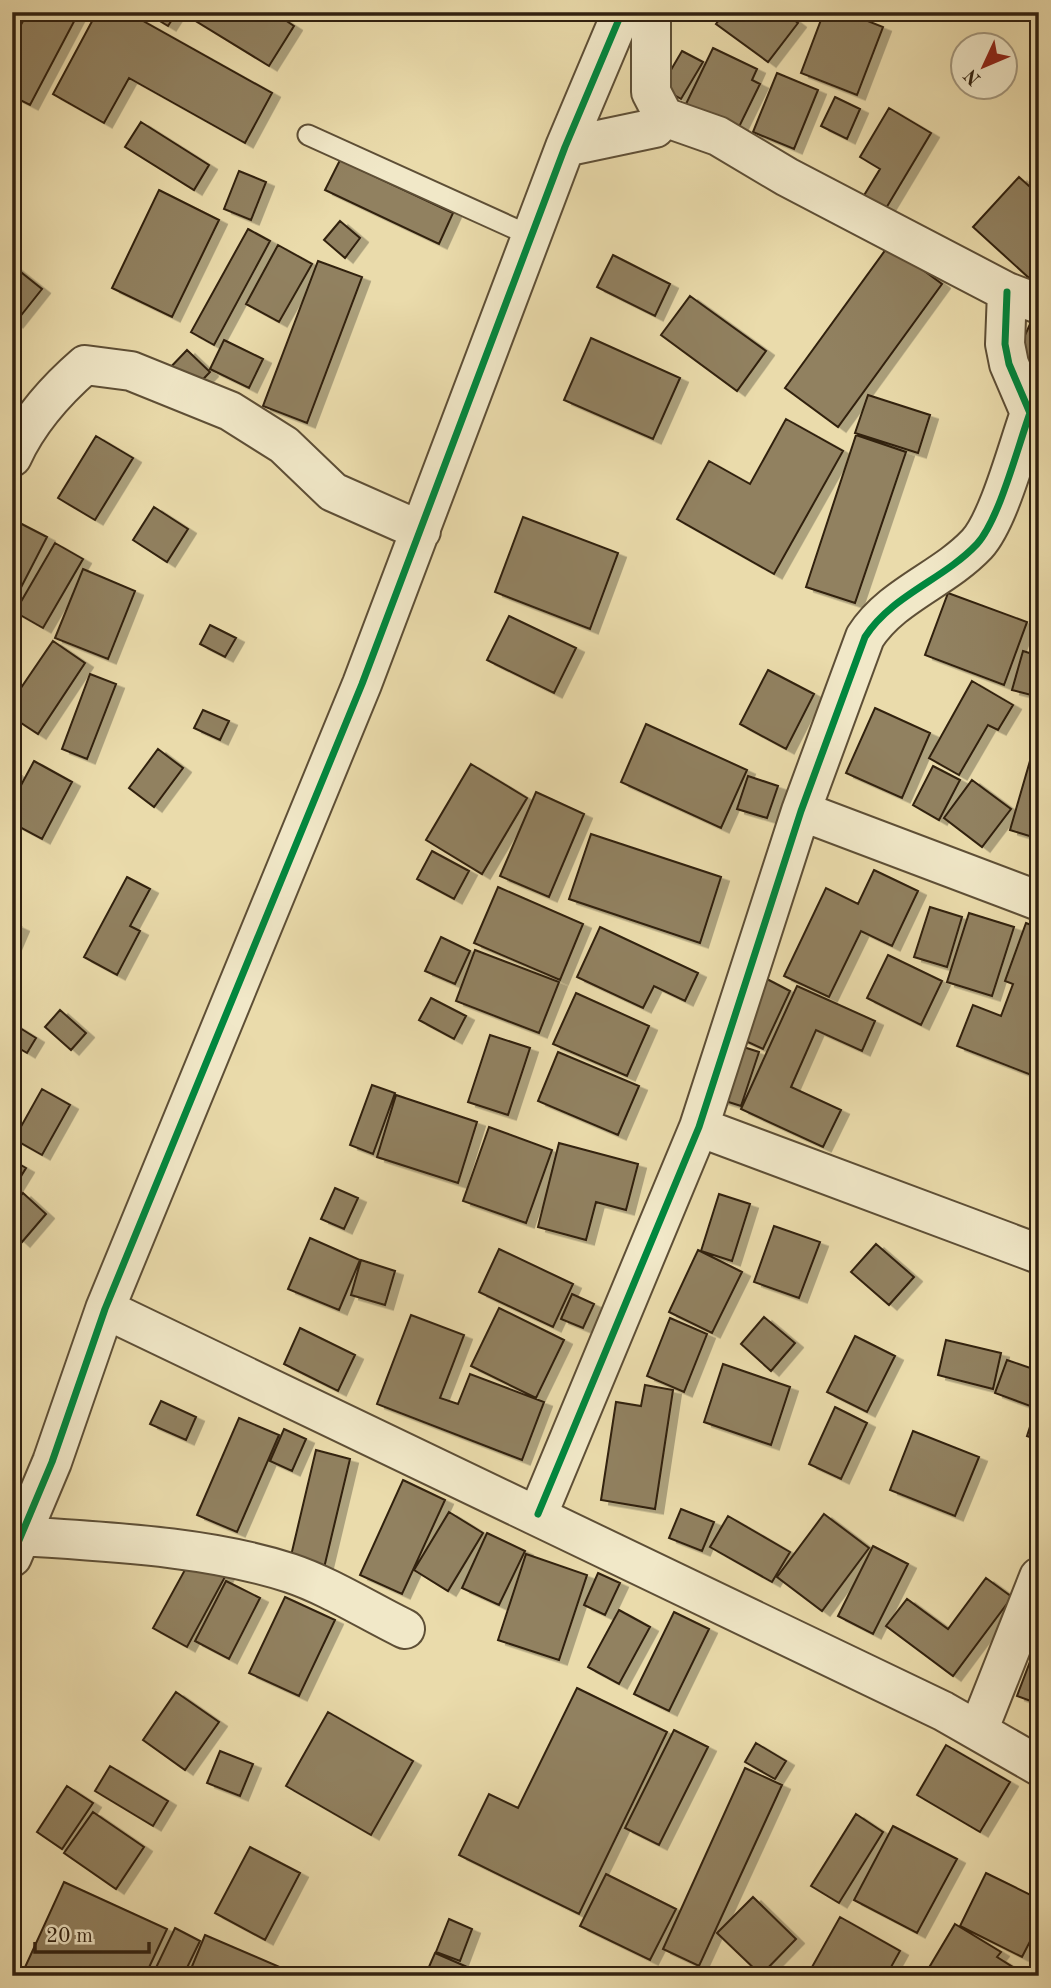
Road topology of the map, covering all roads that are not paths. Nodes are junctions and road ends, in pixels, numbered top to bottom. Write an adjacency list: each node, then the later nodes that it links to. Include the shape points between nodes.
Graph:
1 (622, 12): 5 (street)
2 (651, 12): 3 (street, via 651,92)
3 (664, 117): 5 (street, via 655,128); 7 (street, via 718,136 787,177)
4 (308, 135): 6 (lane)
5 (565, 147): 6 (street)
6 (531, 236): 9 (street)
7 (1023, 298): 10 (street, via 1005,344 1030,413 991,519 979,541 954,565 879,617 865,637)
8 (12, 457): 9 (street, via 54,392 85,365 131,371 230,411 284,445 333,492)
9 (421, 531): 14 (street)
10 (801, 810): 11 (street); 12 (street)
11 (1039, 901)
12 (699, 1127): 13 (street); 16 (street)
13 (1039, 1254)
14 (105, 1309): 15 (street, via 52,1462); 16 (street)
15 (24, 1492): 17 (street)
16 (538, 1514): 20 (street)
17 (16, 1546): 19 (street, via 112,1542 224,1557 291,1573)
18 (1039, 1577): 20 (street)
19 (405, 1629)
20 (978, 1731): 21 (street)
21 (1039, 1766)

